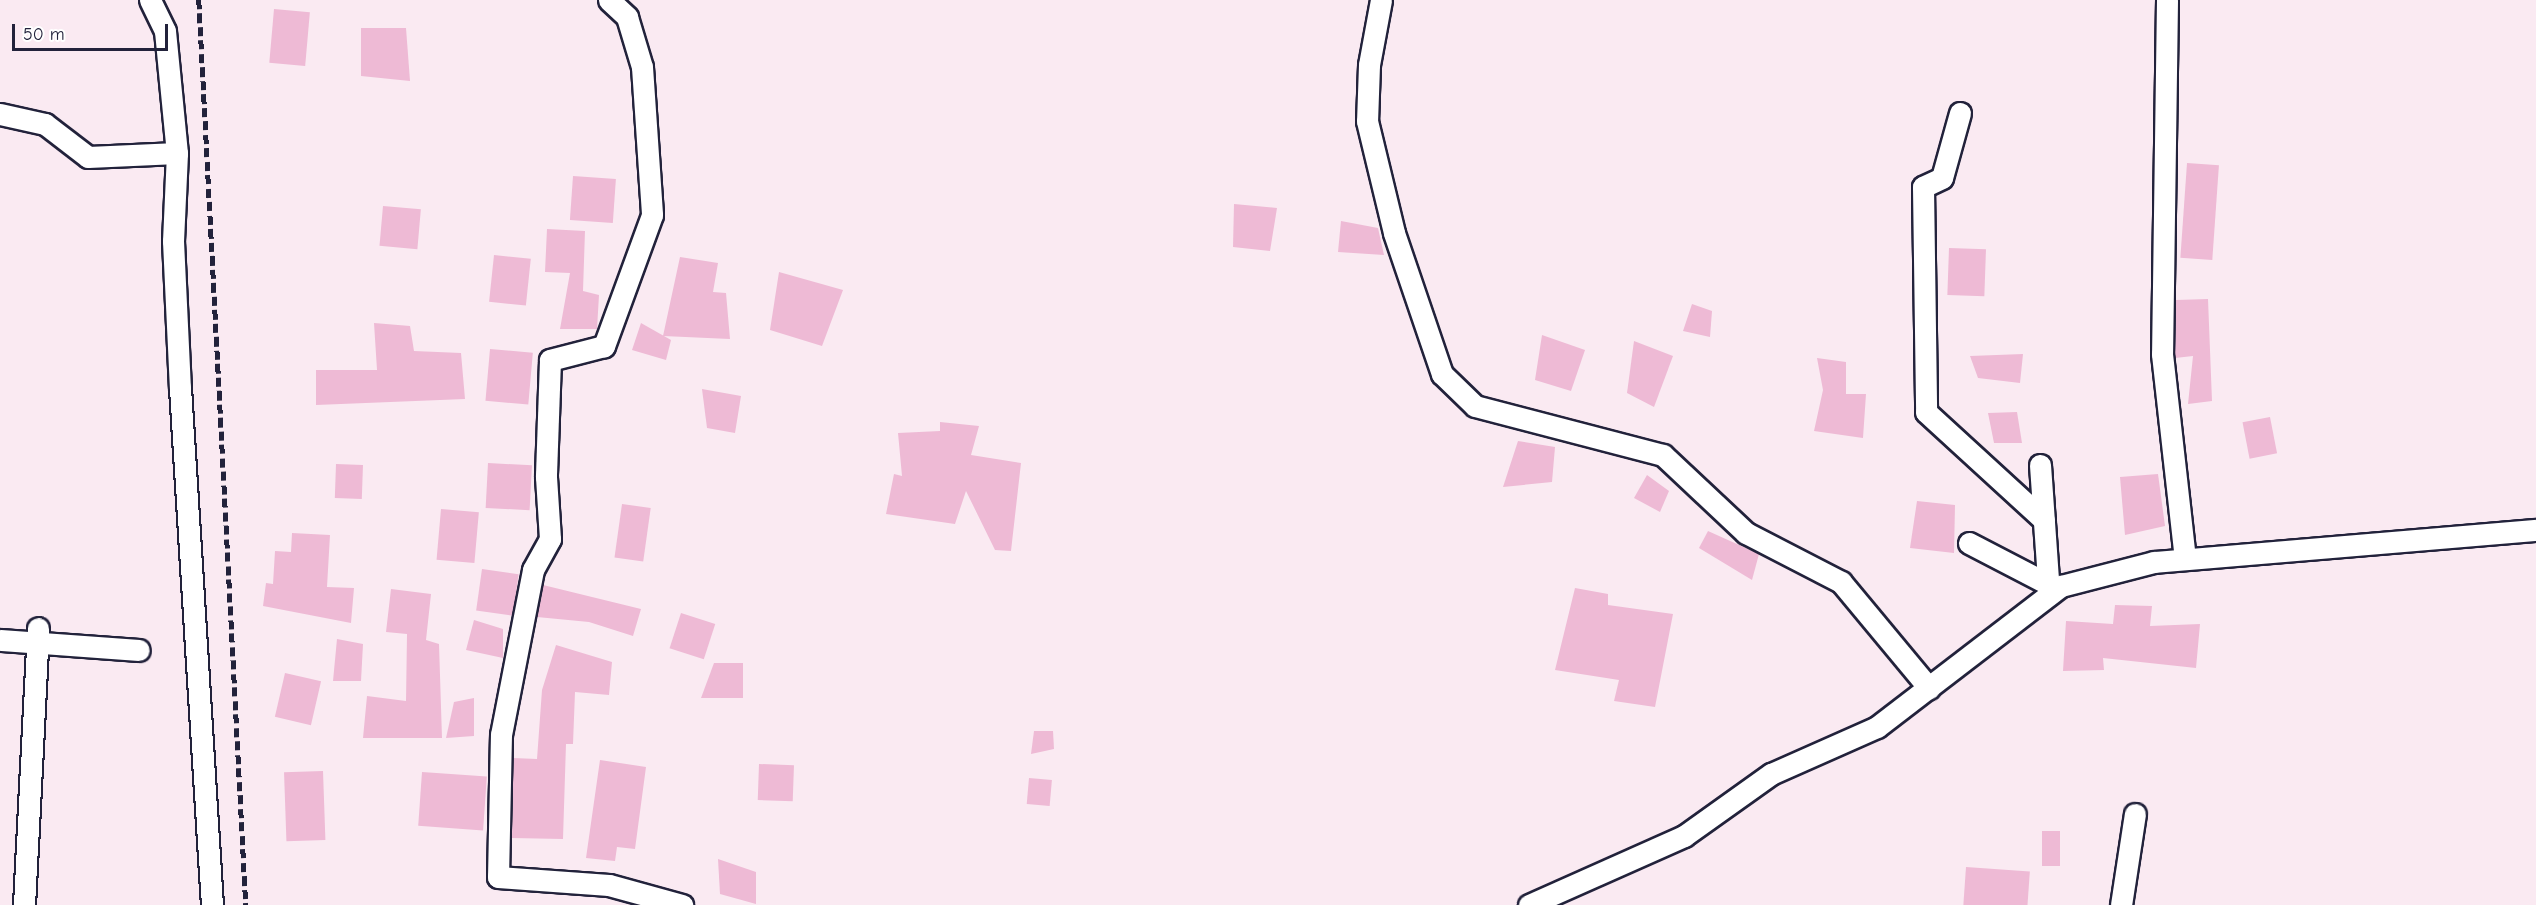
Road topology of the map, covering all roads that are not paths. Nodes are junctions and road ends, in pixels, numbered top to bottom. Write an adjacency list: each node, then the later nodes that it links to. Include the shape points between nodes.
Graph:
1 (150, 0): 7 (street, via 165,31)
2 (609, 0): 21 (street, via 627,17 642,66 652,215 604,346 550,360 546,477 550,538 533,570 501,734 498,878 609,885)
3 (1381, 0): 17 (street, via 1369,65 1367,121 1394,233 1443,374 1475,406 1663,455 1746,533 1841,582)
4 (2167, 0): 12 (street, via 2162,354)
5 (1960, 113): 9 (street, via 1942,178 1923,187 1926,412)
6 (0, 114): 7 (street, via 45,124 88,157)
7 (177, 153): 20 (street, via 173,241)
8 (2040, 465): 9 (street)
9 (2044, 520): 13 (street)
10 (2536, 530): 12 (street)
11 (1969, 543): 13 (street)
12 (2185, 559): 13 (street)
13 (2049, 590): 17 (street)
14 (37, 636): 15 (street); 16 (street); 19 (street)
15 (0, 640)
16 (140, 650)
17 (1929, 688): 22 (street, via 1877,727 1771,774 1684,836)
18 (2135, 814): 23 (street)
19 (24, 905)
20 (212, 905)
21 (682, 905)
22 (1529, 905)
23 (2121, 905)

